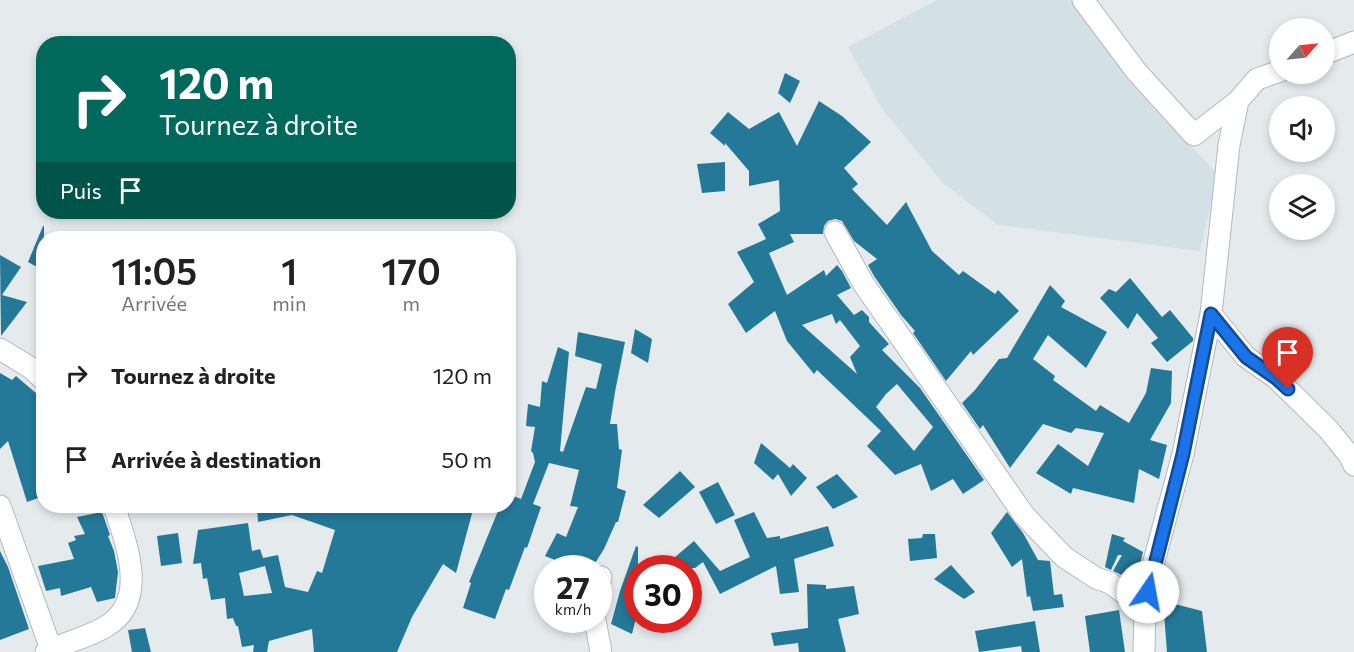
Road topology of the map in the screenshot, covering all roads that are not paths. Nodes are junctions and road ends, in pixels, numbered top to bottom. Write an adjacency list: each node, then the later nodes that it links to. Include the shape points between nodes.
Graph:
1 (1083, 0): 5 (street, via 1136,71 1194,135)
2 (1354, 42): 3 (street)
3 (1335, 50)
4 (1269, 75): 5 (street, via 1257,79)
5 (1238, 101): 7 (street, via 1228,145)
6 (835, 232): 13 (street, via 863,283 1024,515 1064,557)
7 (1211, 314): 10 (street, via 1246,357 1276,378 1328,429); 13 (street, via 1183,454)
8 (0, 349): 9 (street)
9 (36, 373)
10 (1354, 465)
11 (0, 506): 15 (street)
12 (116, 513): 15 (street, via 130,561 129,601 105,627)
13 (1145, 608): 17 (street)
14 (597, 633): 16 (street)
15 (49, 651)
16 (601, 652)
17 (1144, 652)

